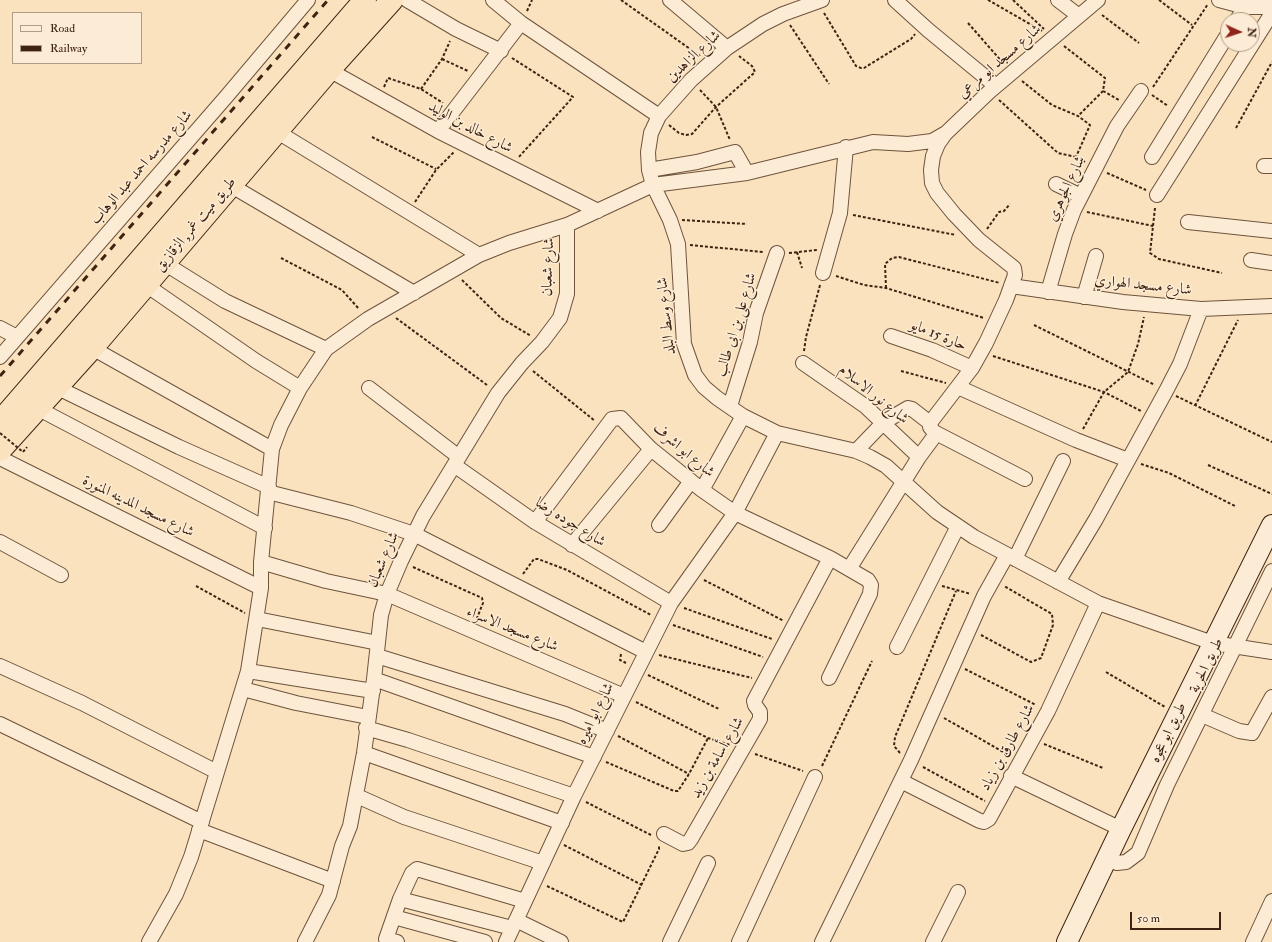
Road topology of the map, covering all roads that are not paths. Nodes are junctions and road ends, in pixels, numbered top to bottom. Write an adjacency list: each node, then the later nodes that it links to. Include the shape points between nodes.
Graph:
1 (308, 0): 57 (street, شارع مدرسه احمد عبد الوهاب)
2 (365, 0): 70 (highway, طريق ميت غمر, الزقازيق)
3 (392, 0): 21 (highway, طريق ميت غمر, الزقازيق)
4 (407, 0): 20 (street)
5 (493, 0): 17 (street)
6 (670, 0): 19 (street)
7 (895, 0): 22 (street)
8 (1058, 0): 16 (street)
9 (1219, 0): 12 (street)
10 (818, 1): 19 (street, شارع الزاهدين, via 763,24)
11 (1094, 3): 16 (street, شارع مسجد ابو مرعي)
12 (1245, 7): 13 (street); 14 (street)
13 (1272, 7)
14 (1242, 12)
15 (1272, 13): 35 (street)
16 (1079, 16): 22 (street, شارع مسجد ابو مرعي)
17 (521, 23): 20 (street); 24 (street)
18 (1220, 47): 29 (street)
19 (727, 48): 24 (street, شارع الزاهدين, via 709,62)
20 (500, 51): 26 (street)
21 (328, 70): 25 (highway, طريق ميت غمر, الزقازيق); 26 (street, شارع خالد بن الوليد)
22 (993, 89): 27 (street, شارع مسجد ابو مرعي)
23 (1145, 92): 36 (street, شارع الجوهري, via 1129,107)
24 (659, 116): 30 (street, شارع الزاهدين, via 648,152)
25 (276, 131): 33 (highway, طريق ميت غمر, الزقازيق); 42 (street)
26 (438, 131): 37 (street, شارع خالد بن الوليد)
27 (946, 132): 28 (street, شارع مسجد ابو مرعي, via 939,138 922,143 873,142); 49 (street, via 933,156 932,183 947,206 980,240 1014,268 1015,275)
28 (846, 147): 31 (street); 47 (street, via 840,213)
29 (1152, 158)
30 (649, 170): 31 (street, via 735,152); 34 (street, شارع الزاهدين)
31 (747, 173): 34 (street)
32 (1056, 184): 36 (street)
33 (230, 185): 45 (highway, طريق ميت غمر, الزقازيق); 51 (street)
34 (653, 185): 37 (street); 67 (street, شارع وسط البلد, via 678,244 684,344 689,361 704,387)
35 (1157, 195)
36 (1081, 196): 50 (street, شارع الجوهري, via 1063,240)
37 (598, 211): 39 (street)
38 (1188, 222): 40 (street)
39 (567, 225): 42 (street, via 509,243); 81 (street, شارع شعبان, via 565,305 560,318 498,393)
40 (1272, 231)
41 (777, 253): 67 (street, شارع على بن ابى طالب, via 756,313 750,342)
42 (479, 256): 51 (street)
43 (1096, 256): 52 (street)
44 (1251, 260): 46 (street)
45 (164, 263): 48 (highway, طريق ميت غمر, الزقازيق); 59 (street, via 225,301)
46 (1272, 263)
47 (823, 273)
48 (146, 284): 58 (highway, طريق ميت غمر, الزقازيق); 65 (street, via 256,361)
49 (1011, 286): 50 (street, شارع مسجد الهواري); 62 (street)
50 (1048, 292): 52 (street, شارع مسجد الهواري)
51 (414, 293): 59 (street, via 368,318)
52 (1084, 297): 54 (street, شارع مسجد الهواري)
53 (1272, 306): 54 (street, شارع مسجد الهواري)
54 (1201, 309): 80 (street, via 1180,364)
55 (0, 328): 57 (street)
56 (891, 336): 62 (street, حارة 15 مايو, via 932,350)
57 (17, 337): 60 (street, شارع مدرسه احمد عبد الوهاب)
58 (92, 348): 63 (highway, طريق ميت غمر, الزقازيق); 74 (street)
59 (326, 349): 65 (street)
60 (0, 357)
61 (803, 363): 71 (street, شارع نور الاسلام, via 845,391)
62 (972, 368): 64 (street)
63 (56, 387): 68 (highway, طريق ميت غمر, الزقازيق); 86 (street)
64 (958, 387): 72 (street); 80 (street, via 1076,440)
65 (300, 388): 74 (street)
66 (369, 388): 81 (street, شارع جوده رضا)
67 (730, 406): 69 (street, شارع وسط البلد)
68 (37, 408): 76 (highway, طريق ميت غمر, الزقازيق); 93 (street)
69 (743, 416): 73 (street, شارع وسط البلد); 87 (street)
70 (0, 422)
71 (884, 422): 72 (street, via 910,408); 77 (street); 78 (street, شارع نور الاسلام)
72 (933, 428): 78 (street); 83 (street)
73 (777, 433): 77 (street, شارع وسط البلد); 88 (street, شارع ابو اميره)
74 (272, 449): 86 (street)
75 (651, 449): 84 (street, شارع ابو اشرف); 89 (street, شارع ابو اشرف, via 621,418 612,419); 96 (street)
76 (0, 450)
77 (856, 451): 85 (street, شارع وسط البلد, via 886,466)
78 (919, 457): 85 (street)
79 (0, 458): 104 (street, شارع مسجد المدينه المنورة)
80 (1128, 460): 103 (street)
81 (456, 461): 89 (street, شارع جوده رضا); 94 (street, شارع شعبان)
82 (1063, 462): 97 (street)
83 (1025, 479)
84 (691, 481): 87 (street, شارع ابو اشرف); 90 (street)
85 (903, 482): 92 (street, شارع وسط البلد); 100 (street)
86 (268, 490): 93 (street); 94 (street)
87 (702, 490): 88 (street, شارع ابو اشرف)
88 (736, 513): 98 (street, شارع ابو اشرف); 106 (street, شارع ابو اميره)
89 (535, 522): 96 (street, شارع جوده رضا)
90 (659, 525)
91 (1272, 525): 109 (street, طريق ابو عجوه)
92 (958, 526): 97 (street, شارع وسط البلد); 110 (street)
93 (265, 528): 99 (street)
94 (414, 534): 105 (street, شارع شعبان); 113 (street)
95 (0, 542): 102 (street)
96 (572, 545): 106 (street, شارع جوده رضا)
97 (1011, 557): 103 (street, شارع وسط البلد); 131 (street, via 993,579)
98 (830, 558): 100 (street, شارع ابو اشرف); 137 (street, شارع أسامة بن زيد, via 754,703 760,712 760,719 690,842 683,844)
99 (261, 562): 104 (street); 105 (street, شارع مسجد الاسراء, via 326,581)
100 (849, 569): 117 (street, شارع ابو اشرف, via 868,580 871,585 870,594)
101 (1272, 571): 111 (street, طريق الحرية)
102 (61, 575)
103 (1058, 582): 107 (street, شارع وسط البلد)
104 (261, 588): 108 (street)
105 (387, 594): 112 (street, شارع شعبان, via 381,615); 120 (street, شارع مسجد الاسراء)
106 (671, 603): 113 (street, شارع ابو اميره)
107 (1098, 603): 109 (street, شارع وسط البلد); 129 (street, شارع طارق بن زياد, via 1048,711)
108 (257, 620): 112 (street); 116 (street)
109 (1213, 643): 111 (street, شارع وسط البلد); 136 (street, طريق ابو عجوه)
110 (897, 647)
111 (1236, 647): 114 (street, شارع وسط البلد); 122 (street, طريق الحرية)
112 (377, 649): 118 (street, شارع شعبان); 125 (street)
113 (646, 652): 120 (street, شارع ابو اميره)
114 (1272, 652)
115 (0, 666): 128 (street, via 82,703)
116 (248, 671): 118 (street); 119 (street)
117 (829, 678)
118 (374, 685): 123 (street, شارع شعبان); 127 (street)
119 (243, 689): 123 (street); 128 (street)
120 (624, 696): 125 (street, شارع ابو اميره)
121 (1272, 697): 122 (street, via 1252,733 1239,731)
122 (1202, 715): 138 (street, طريق الحرية, via 1167,785 1138,853 1126,862 1117,863)
123 (367, 723): 126 (street, شارع شعبان); 133 (street, via 408,740)
124 (0, 724): 135 (street)
125 (607, 731): 127 (street, شارع ابو اميره)
126 (364, 753): 132 (street, شارع شعبان); 134 (street)
127 (594, 757): 133 (street, شارع ابو اميره)
128 (217, 772): 135 (street)
129 (1011, 776): 131 (street, شارع طارق بن زياد, via 988,819 982,822); 136 (street)
130 (815, 777): 155 (street)
131 (901, 781): 156 (street)
132 (357, 796): 139 (street, via 404,817); 141 (street, شارع شعبان)
133 (574, 796): 134 (street, شارع ابو اميره)
134 (562, 823): 139 (street, شارع ابو اميره)
135 (200, 826): 141 (street); 149 (street, via 176,894)
136 (1121, 829): 138 (street, طريق ابو عجوه)
137 (660, 838)
138 (1107, 859): 158 (street, طريق ابو عجوه)
139 (543, 863): 145 (street, شارع ابو اميره)
140 (708, 864): 154 (street)
141 (333, 880): 150 (street, شارع شعبان, via 329,895)
142 (958, 892): 157 (street)
143 (400, 899): 145 (street, via 414,870 420,869); 146 (street); 147 (street)
144 (1272, 900): 159 (street)
145 (525, 901): 147 (street, شارع ابو اميره)
146 (394, 917): 148 (street); 151 (street)
147 (514, 924): 152 (street, شارع ابو اميره); 153 (street)
148 (389, 941)
149 (149, 942)
150 (306, 942)
151 (485, 942)
152 (506, 942)
153 (561, 942)
154 (670, 942)
155 (739, 942)
156 (822, 942)
157 (933, 942)
158 (1067, 942)
159 (1253, 942)

